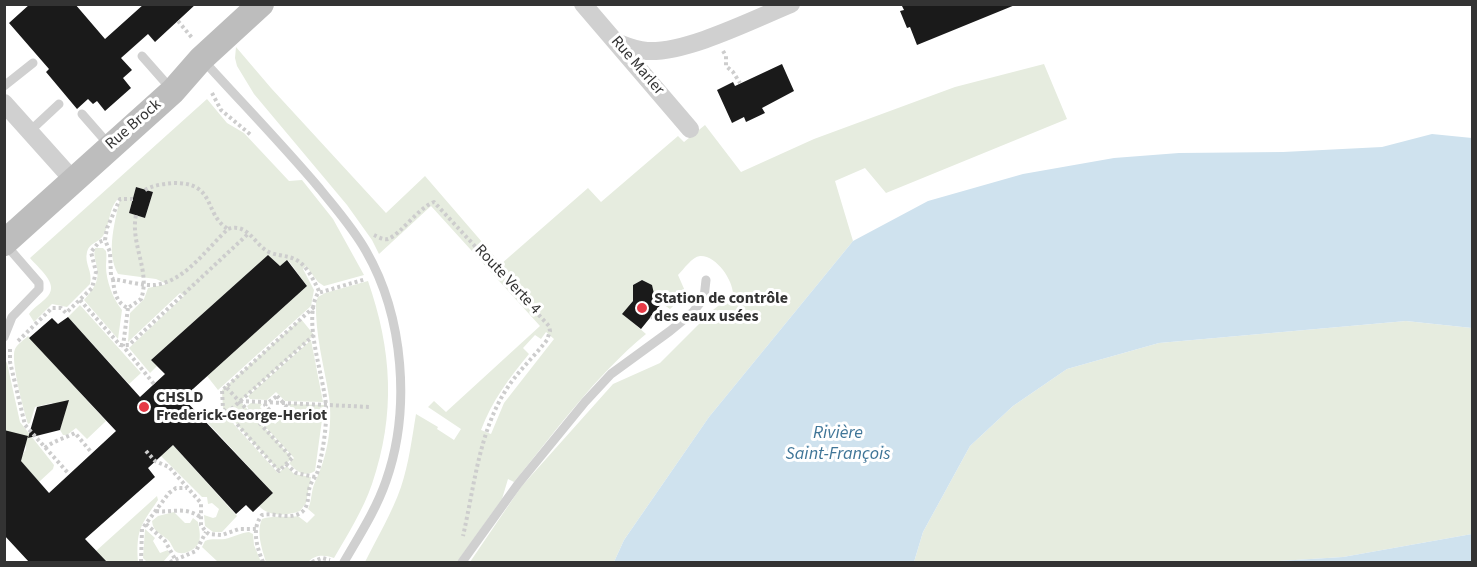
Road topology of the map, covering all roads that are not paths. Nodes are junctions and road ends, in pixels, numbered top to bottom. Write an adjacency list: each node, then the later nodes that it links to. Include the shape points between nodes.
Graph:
1 (261, 4): 5 (street, Rue Brock)
2 (583, 4): 4 (street, Rue Marler)
3 (791, 4): 4 (street, via 674,48 645,51)
4 (616, 42): 13 (street, Rue Marler)
5 (198, 49): 9 (street, Rue Brock); 20 (lane, via 342,215 366,250 389,309 399,376 396,440 376,506)
6 (142, 56): 9 (lane)
7 (33, 63): 8 (lane)
8 (4, 86)
9 (173, 91): 15 (street, Rue Brock)
10 (4, 103): 14 (street)
11 (59, 104): 14 (lane)
12 (82, 114): 15 (lane)
13 (690, 129)
14 (30, 131): 16 (street)
15 (111, 147): 16 (street, Rue Brock)
16 (73, 180): 17 (street, Rue Brock)
17 (4, 244): 19 (lane, via 39,283 39,289 12,316)
18 (706, 280): 21 (lane, via 704,298 693,312 611,374 585,402 518,484)
19 (4, 337)
20 (344, 562)
21 (462, 562)

